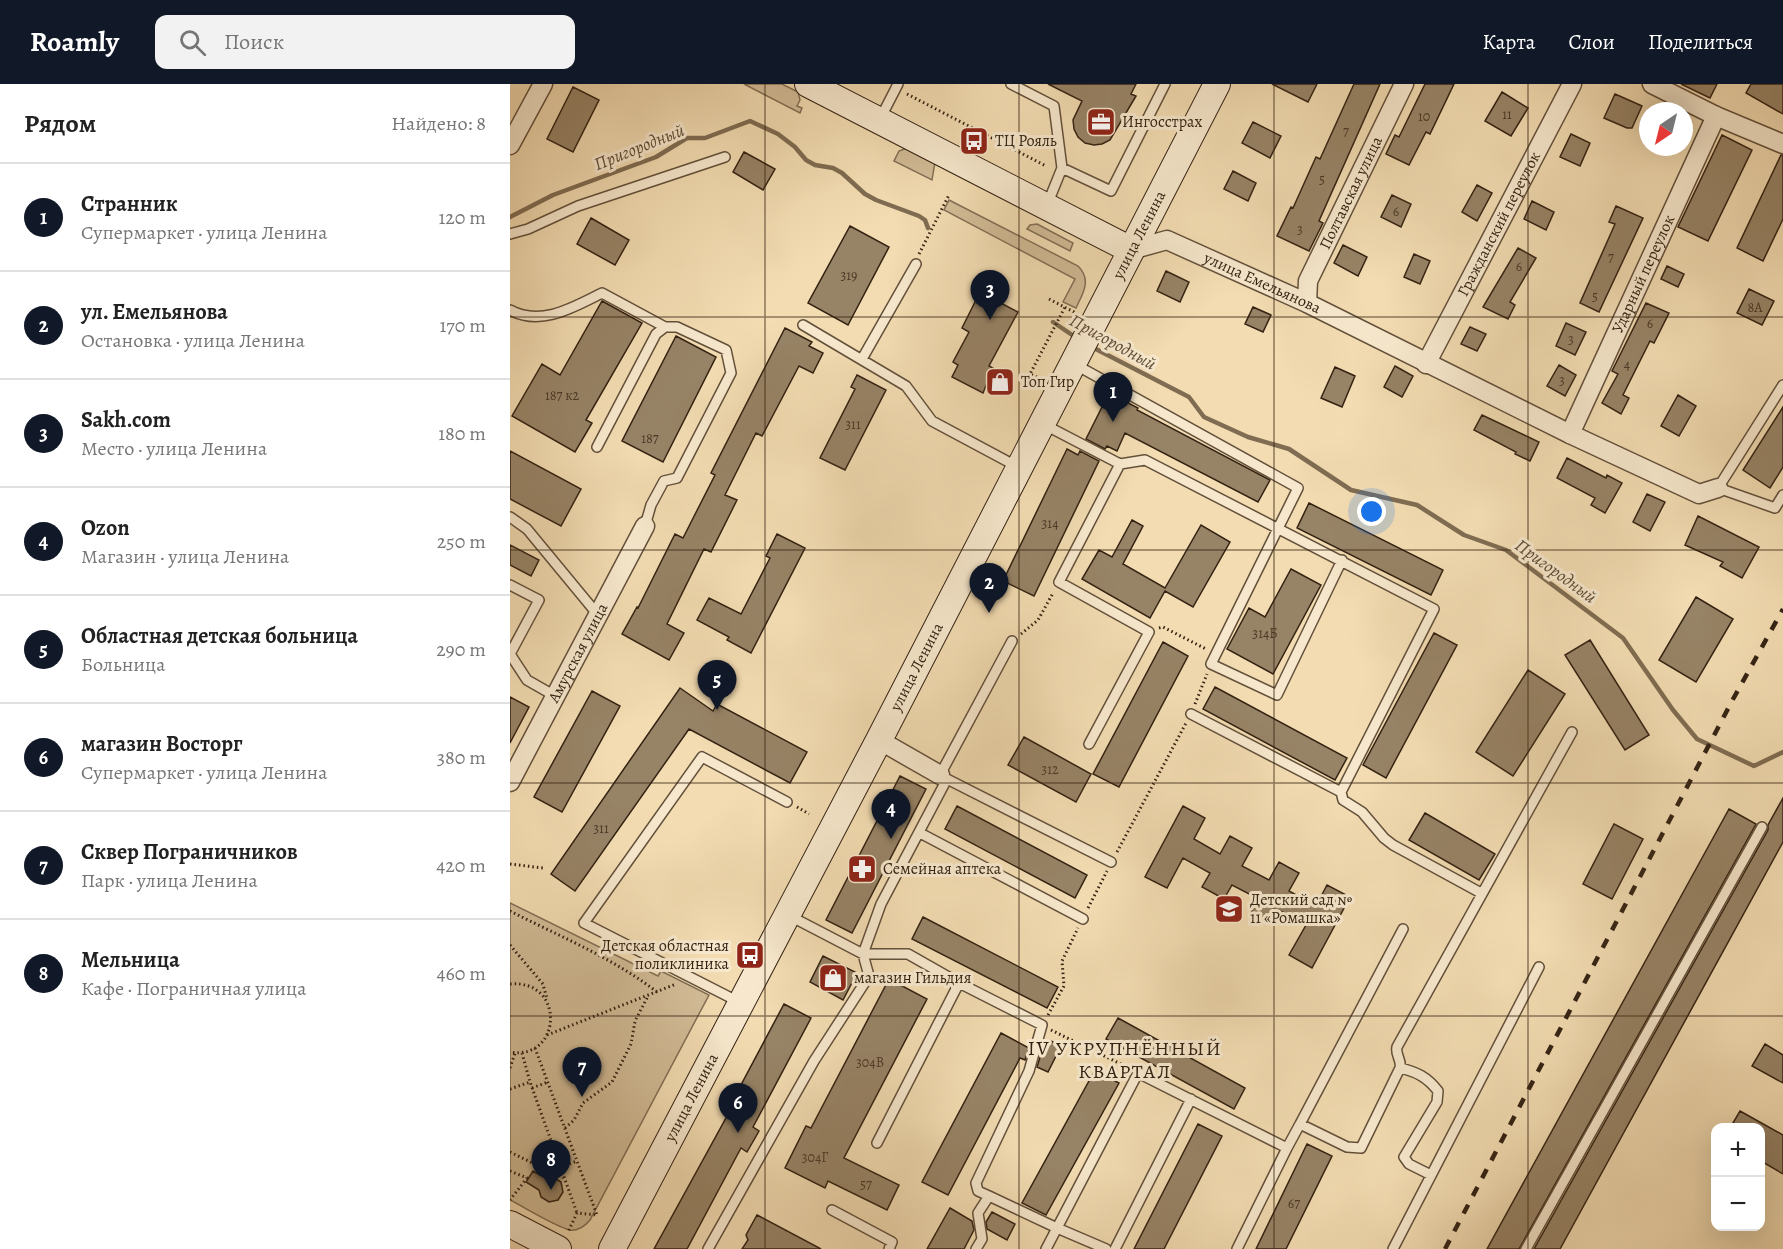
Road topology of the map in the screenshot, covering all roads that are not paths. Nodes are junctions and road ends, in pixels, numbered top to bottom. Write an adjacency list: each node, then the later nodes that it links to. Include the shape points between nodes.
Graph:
1 (543, 84): 13 (street)
2 (808, 84): 11 (main road)
3 (1011, 84): 15 (lane, via 1054,106)
4 (1165, 84): 15 (lane, via 1112,191)
5 (1217, 84): 18 (main road, улица Ленина)
6 (1404, 84): 20 (street, Полтавская улица, via 1308,281)
7 (1572, 84): 26 (street, Гражданский переулок)
8 (1652, 84): 10 (street)
9 (897, 86): 11 (lane)
10 (1716, 116): 12 (street); 29 (street, Ударный переулок)
11 (880, 121): 16 (main road)
12 (1783, 144)
13 (510, 145)
14 (725, 157): 17 (lane, via 578,206 528,230)
15 (1062, 168): 16 (lane)
16 (1046, 207): 18 (main road)
17 (510, 234)
18 (1131, 250): 20 (street, улица Емельянова, via 1167,240); 25 (main road, улица Ленина, via 1085,322)
19 (916, 264): 24 (lane)
20 (1307, 303): 26 (street, улица Емельянова)
21 (510, 310): 23 (lane, via 519,315 545,317 602,293)
22 (803, 325): 24 (lane)
23 (665, 327): 30 (lane, via 656,334); 36 (lane, via 677,327 726,350 731,373 677,478 664,481)
24 (862, 359): 32 (lane, via 906,386 932,421)
25 (1076, 359): 28 (main road, улица Ленина); 37 (lane, via 1298,488)
26 (1426, 364): 29 (street, улица Емельянова)
27 (1783, 385): 33 (lane)
28 (1043, 424): 31 (lane); 32 (main road, улица Ленина)
29 (1570, 434): 33 (street, улица Емельянова, via 1699,494)
30 (597, 447)
31 (1120, 464): 37 (lane, via 1145,460); 47 (lane, via 1059,582 1149,632)
32 (1020, 468): 46 (main road, улица Ленина)
33 (1718, 488): 34 (lane, via 1775,508)
34 (1783, 495)
35 (510, 517): 40 (lane, via 527,529)
36 (645, 526): 40 (street, Амурская улица)
37 (1278, 527): 38 (lane); 38 (lane, via 1211,664 1277,695)
38 (1342, 560): 50 (lane, via 1434,609)
39 (510, 585): 42 (lane, via 538,600)
40 (598, 615): 43 (street, Амурская улица)
41 (1012, 641): 48 (lane)
42 (510, 654): 43 (lane, via 527,680)
43 (555, 696): 49 (street, Амурская улица)
44 (1191, 714): 50 (lane)
45 (1572, 732): 55 (lane)
46 (879, 740): 48 (street); 56 (main road, улица Ленина)
47 (1089, 744)
48 (944, 777): 53 (lane); 54 (lane)
49 (510, 782)
50 (1341, 792): 55 (lane, via 1343,800 1362,812 1393,845)
51 (788, 802): 62 (lane, via 702,757 584,923)
52 (1762, 827): 83 (lane)
53 (920, 832): 57 (lane); 59 (lane, via 881,904)
54 (1111, 862)
55 (1481, 893): 63 (lane, via 1397,1047)
56 (787, 915): 59 (lane); 62 (main road, улица Ленина)
57 (1083, 919)
58 (1403, 929): 65 (lane)
59 (862, 954): 61 (lane, via 908,954); 75 (lane, via 869,976 814,1061)
60 (1539, 966): 68 (lane)
61 (959, 983): 66 (lane); 69 (lane, via 1042,1025 1029,1071 976,1182 978,1191)
62 (741, 1003): 74 (main road, улица Ленина)
63 (1400, 1068): 65 (lane, via 1360,1148 1347,1147); 68 (lane, via 1419,1073 1438,1091 1437,1102 1404,1157 1409,1164)
64 (1191, 1099): 67 (lane); 72 (lane, via 1138,1072); 80 (lane)
65 (1300, 1124): 67 (lane)
66 (878, 1143)
67 (1287, 1148): 81 (lane)
68 (1431, 1175): 82 (lane)
69 (989, 1196): 72 (lane); 77 (lane, via 978,1213 982,1239)
70 (832, 1210): 76 (lane, via 892,1242)
71 (510, 1224): 73 (main road)
72 (1057, 1228): 78 (lane); 79 (lane)
73 (563, 1240)
74 (612, 1249)
75 (708, 1249)
76 (889, 1249)
77 (976, 1249)
78 (1046, 1249)
79 (1106, 1249)
80 (1115, 1249)
81 (1236, 1249)
82 (1393, 1249)
83 (1526, 1249)

